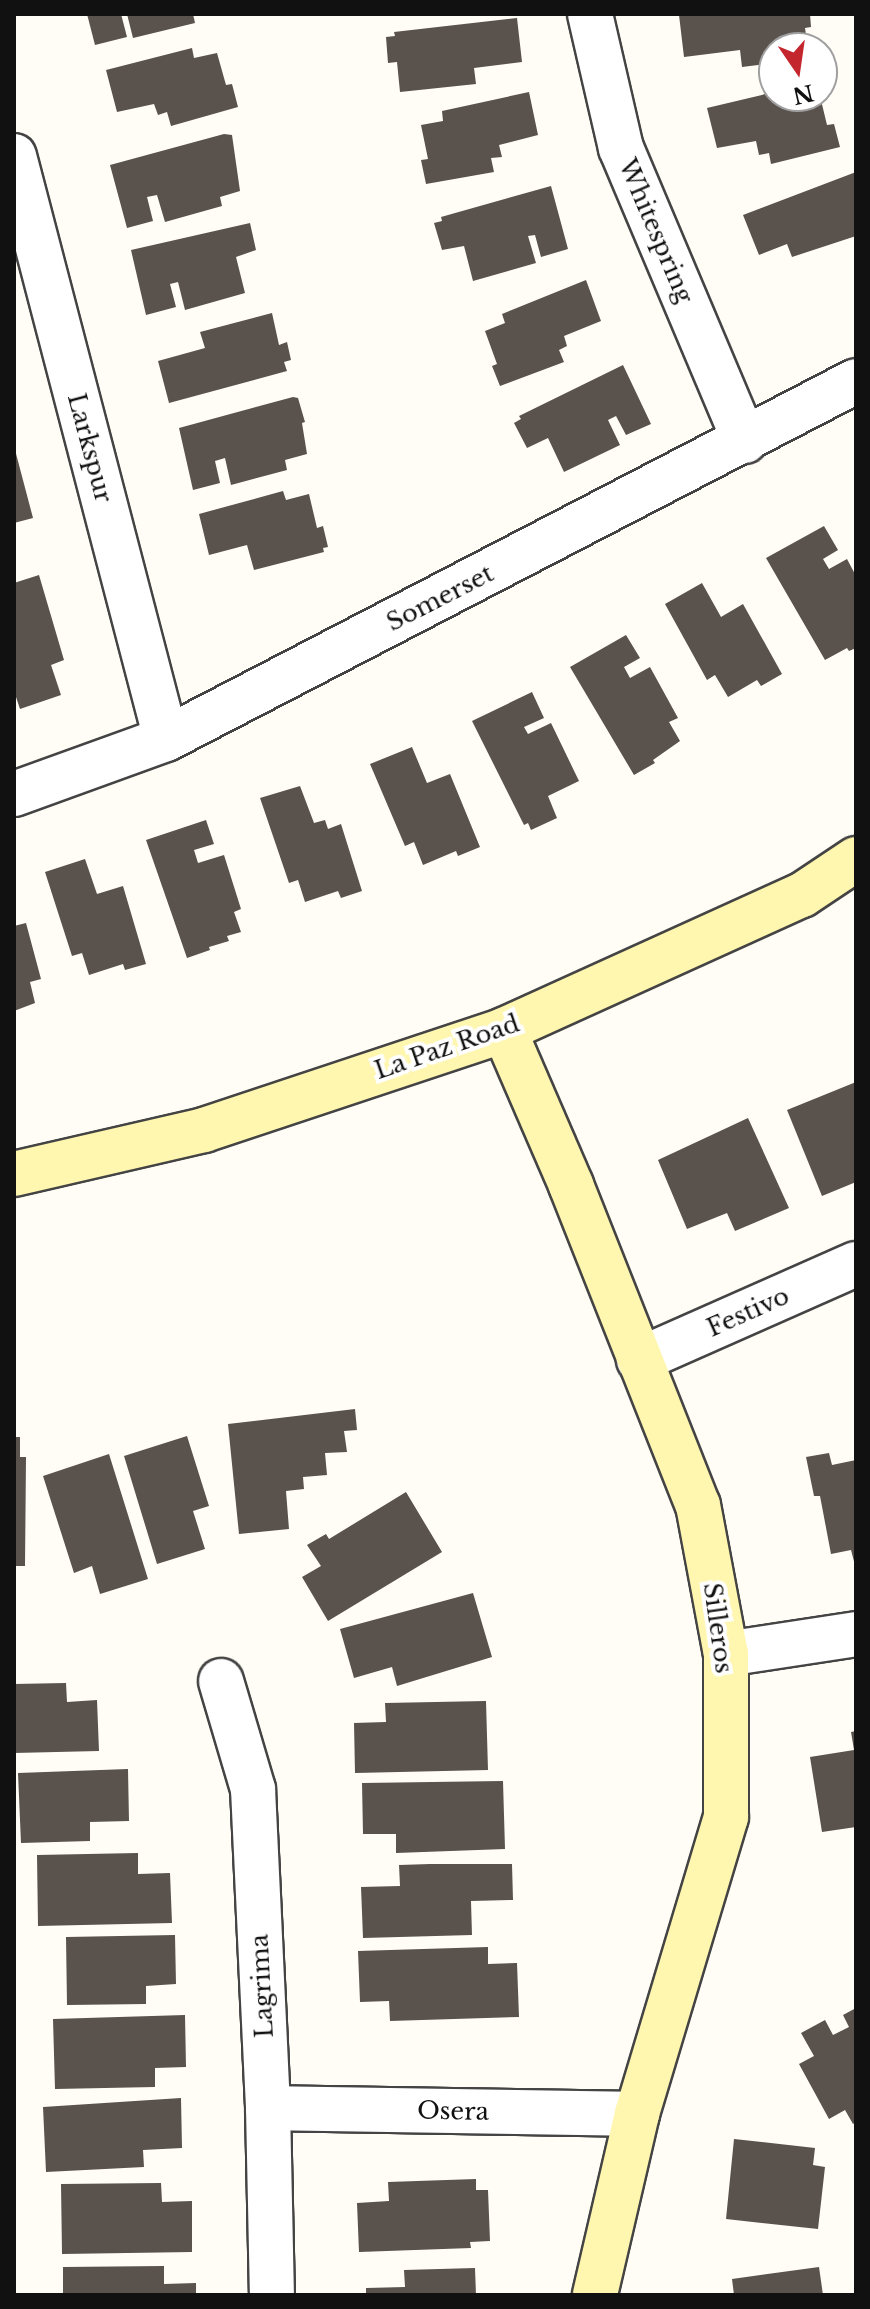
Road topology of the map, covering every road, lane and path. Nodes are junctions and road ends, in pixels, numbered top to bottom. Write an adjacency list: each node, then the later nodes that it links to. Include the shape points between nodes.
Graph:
1 (590, 14): 4 (street, Whitespring, via 621,148)
2 (14, 156): 5 (street, Larkspur)
3 (856, 381): 4 (street, Somerset)
4 (745, 441): 5 (street, Somerset)
5 (166, 739): 6 (street, Somerset)
6 (14, 794)
7 (856, 859): 8 (street, La Paz Road, via 802,895)
8 (504, 1030): 9 (street, La Paz Road, via 204,1130); 11 (street, Silleros)
9 (14, 1174)
10 (856, 1264): 11 (street, Festivo)
11 (639, 1360): 13 (street, Silleros, via 698,1505)
12 (856, 1634): 13 (street)
13 (726, 1654): 16 (street, Silleros, via 726,1817)
14 (221, 1681): 15 (street, Lagrima, via 253,1789)
15 (268, 2108): 16 (street, Osera); 17 (street, Lagrima)
16 (637, 2114): 18 (street, Silleros)
17 (272, 2295)
18 (595, 2295)

